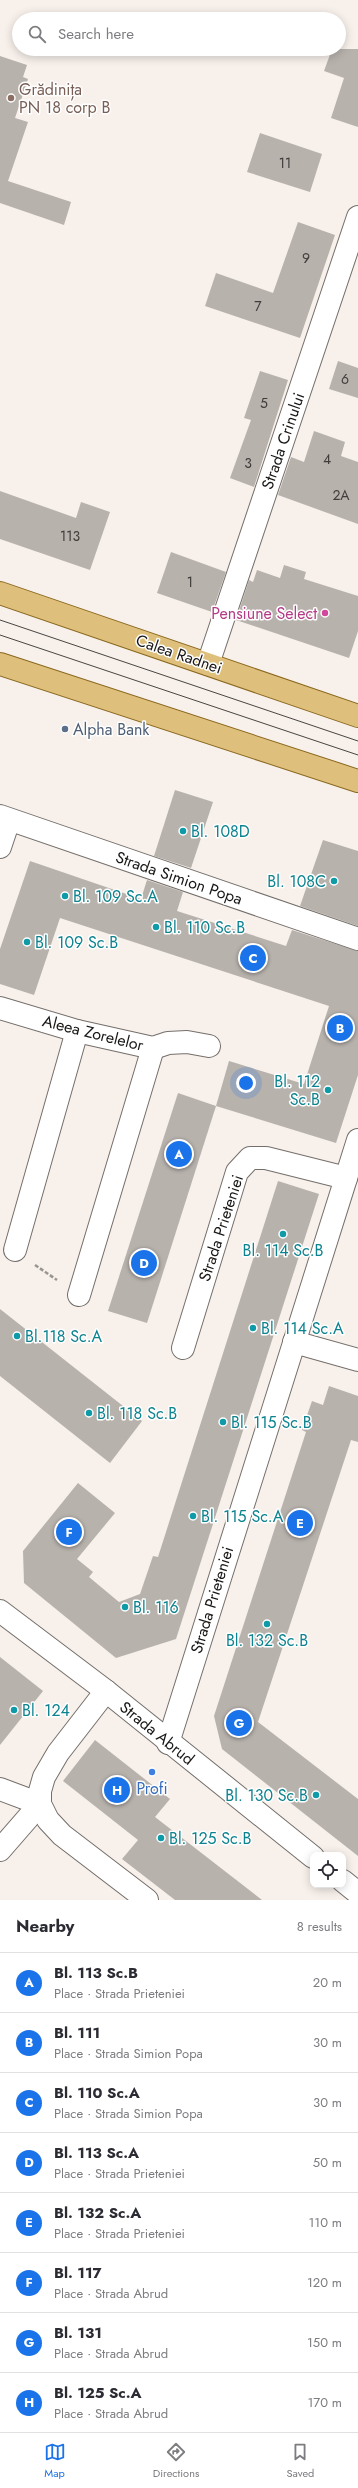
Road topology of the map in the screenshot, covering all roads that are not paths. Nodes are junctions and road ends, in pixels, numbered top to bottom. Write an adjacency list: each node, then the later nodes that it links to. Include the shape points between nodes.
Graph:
1 (358, 217): 4 (street, Strada Crinului)
2 (0, 593): 4 (main road, Calea Radnei)
3 (0, 664): 6 (main road)
4 (208, 664): 5 (main road, Calea Radnei)
5 (358, 716)
6 (358, 781)
7 (5, 818): 8 (street); 9 (street, Strada Simion Popa)
8 (0, 847)
9 (358, 939)
10 (0, 1008): 11 (street, Aleea Zorelelor)
11 (77, 1031): 13 (street, Aleea Zorelelor); 16 (street)
12 (210, 1046): 13 (street, Aleea Zorelelor, via 187,1042 168,1043)
13 (153, 1048): 17 (street)
14 (358, 1140): 15 (street, Strada Prieteniei)
15 (346, 1178): 18 (street, Strada Prieteniei); 19 (street, Strada Prieteniei, via 266,1158 250,1158 237,1172)
16 (15, 1250)
17 (79, 1295)
18 (294, 1342): 20 (street); 23 (street, Strada Prieteniei)
19 (183, 1348)
20 (358, 1360)
21 (0, 1611): 22 (street, Strada Abrud)
22 (106, 1691): 23 (street, Strada Abrud); 25 (street, via 58,1753 44,1777)
23 (168, 1743): 27 (street, Strada Abrud)
24 (0, 1789): 25 (street)
25 (40, 1804): 26 (street); 30 (street, via 48,1820 62,1835)
26 (0, 1850)
27 (310, 1855)
28 (346, 1883): 29 (street)
29 (358, 1893)
30 (147, 1900)

